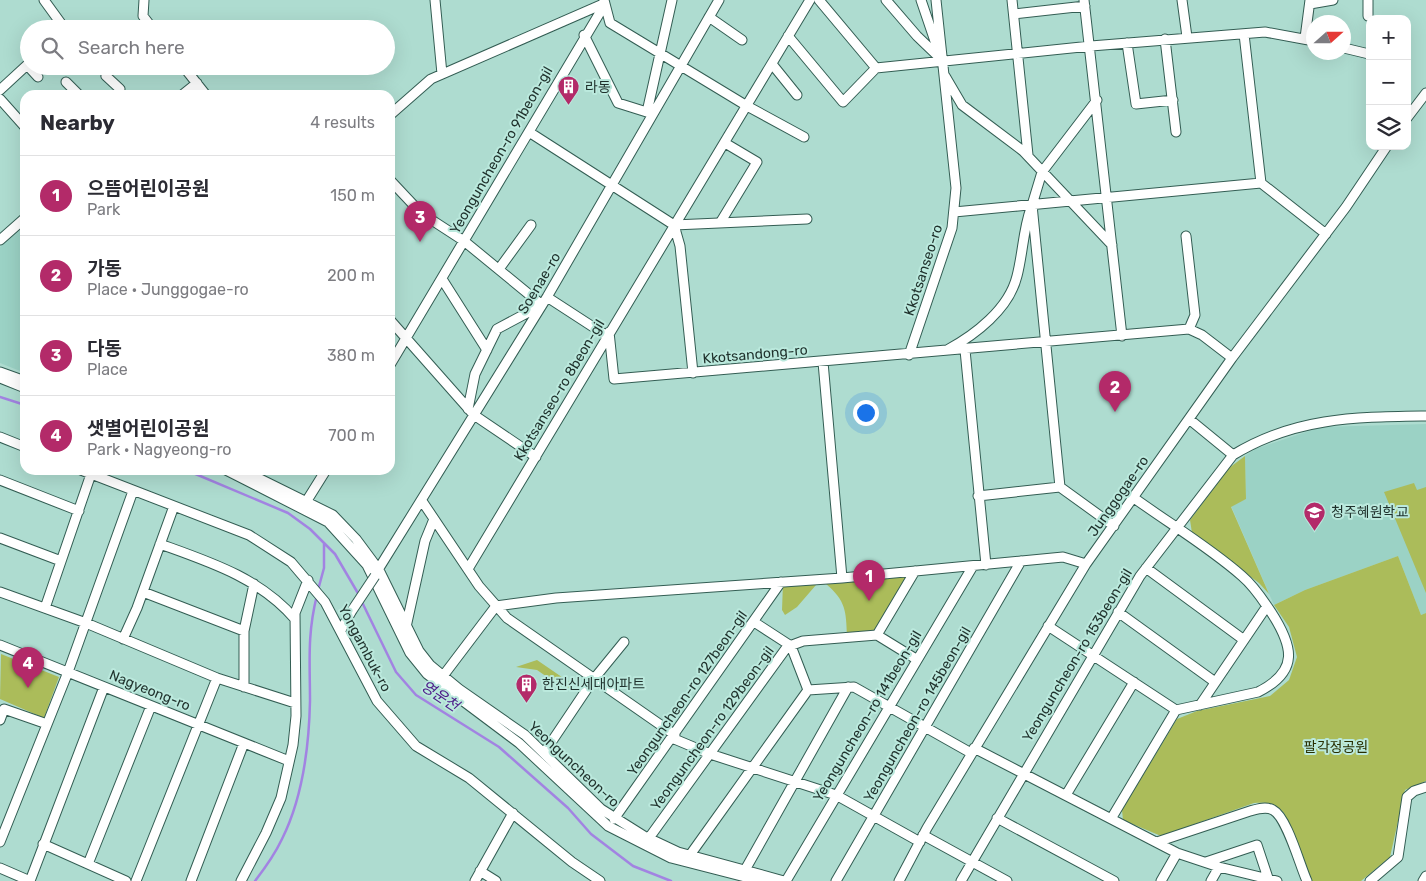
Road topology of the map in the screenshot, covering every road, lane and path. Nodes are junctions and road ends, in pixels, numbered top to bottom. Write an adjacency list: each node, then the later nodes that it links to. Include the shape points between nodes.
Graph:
1 (44, 0): 22 (street)
2 (144, 0): 23 (street, via 143,16)
3 (435, 0): 43 (street)
4 (672, 0): 36 (street)
5 (719, 0): 21 (street, Soenae-ro)
6 (810, 0): 26 (street, Kkotsanseo-ro 8beon-gil)
7 (819, 0): 40 (street)
8 (886, 0): 37 (street, via 916,36)
9 (921, 0): 37 (street, via 932,39)
10 (936, 0): 37 (street, Kkotsanseo-ro)
11 (1012, 0): 18 (street)
12 (1182, 0): 27 (street)
13 (1333, 0): 16 (street)
14 (1368, 0): 20 (street)
15 (604, 2): 25 (street, Yeonguncheon-ro 91beon-gil); 36 (street, via 610,23); 43 (street)
16 (1310, 2): 19 (street)
17 (1084, 3): 18 (street); 32 (street)
18 (1014, 14): 34 (street)
19 (1310, 15)
20 (1368, 15)
21 (708, 18): 30 (street); 39 (street, Soenae-ro)
22 (58, 20)
23 (146, 20)
24 (1244, 34): 27 (street); 29 (street, via 1265,32); 70 (street)
25 (584, 35): 60 (street, via 618,103); 63 (street, Yeonguncheon-ro 91beon-gil)
26 (788, 36): 38 (street, Kkotsanseo-ro 8beon-gil); 40 (street, via 844,102)
27 (1187, 38): 28 (street)
28 (1165, 39): 31 (street); 57 (street)
29 (1306, 39)
30 (742, 40)
31 (1127, 43): 32 (street); 57 (street, via 1136,104)
32 (1091, 46): 34 (street); 56 (street)
33 (1351, 50): 35 (street)
34 (1017, 53): 37 (street); 68 (street)
35 (1366, 53)
36 (660, 54): 39 (street); 60 (street)
37 (942, 60): 40 (street); 42 (street, Kkotsanseo-ro)
38 (772, 64): 53 (street); 58 (street, Kkotsanseo-ro 8beon-gil)
39 (680, 67): 58 (street); 60 (street, Soenae-ro)
40 (876, 68)
41 (20, 71): 48 (street)
42 (943, 72): 68 (street, Kkotsanseo-ro, via 962,105); 76 (street, Kkotsanseo-ro, via 956,188)
43 (442, 74): 59 (street, via 431,79)
44 (107, 75): 50 (street)
45 (190, 75): 47 (street)
46 (66, 82): 49 (street)
47 (196, 83): 51 (street); 52 (street)
48 (0, 90)
49 (74, 90)
50 (120, 90)
51 (188, 90)
52 (202, 90)
53 (797, 96)
54 (1425, 96): 61 (street)
55 (0, 99): 62 (street)
56 (1097, 100): 69 (street); 73 (street)
57 (1172, 100): 64 (street)
58 (747, 106): 65 (street); 66 (street, Kkotsanseo-ro 8beon-gil)
59 (395, 111)
60 (650, 113): 72 (street, Soenae-ro)
61 (1411, 113)
62 (20, 121)
63 (528, 132): 72 (street); 85 (street, Yeonguncheon-ro 91beon-gil)
64 (1176, 132)
65 (804, 137)
66 (725, 142): 79 (street, via 757,162); 81 (street, Kkotsanseo-ro 8beon-gil)
67 (1384, 150): 82 (street, Junggogae-ro)
68 (1028, 155): 69 (street, Kkotsanseo-ro)
69 (1042, 172): 74 (street, Kkotsanseo-ro); 75 (street, Kkotsandong-ro)
70 (1261, 183): 73 (street); 82 (street)
71 (395, 185): 85 (street, via 421,213)
72 (613, 185): 81 (street); 89 (street, Soenae-ro)
73 (1107, 199): 74 (street); 86 (street)
74 (1069, 202): 75 (street); 86 (street, Kkotsanseo-ro)
75 (1032, 205): 76 (street); 95 (street); 98 (street, Kkotsandong-ro, via 1025,225 1017,278 1009,294 980,327)
76 (954, 212): 99 (street, Kkotsanseo-ro, via 952,228)
77 (807, 219): 79 (street)
78 (20, 222): 84 (street)
79 (720, 223): 81 (street)
80 (531, 225): 87 (street)
81 (674, 225): 92 (street, Kkotsanseo-ro 8beon-gil); 104 (street, via 680,246)
82 (1326, 234): 101 (street, Junggogae-ro)
83 (1186, 236): 91 (street, via 1195,315)
84 (0, 240)
85 (464, 241): 87 (street); 88 (street, Yeonguncheon-ro 91beon-gil)
86 (1112, 246): 93 (street)
87 (498, 269): 89 (street)
88 (442, 278): 94 (street, Yeonguncheon-ro 91beon-gil); 96 (street)
89 (545, 301): 92 (street); 96 (street, via 498,329); 108 (street, Soenae-ro)
90 (395, 325): 94 (street)
91 (1189, 329): 93 (street, Kkotsandong-ro); 101 (street)
92 (608, 334): 104 (street, Kkotsandong-ro, via 614,378); 114 (street, Kkotsanseo-ro 8beon-gil)
93 (1122, 336): 95 (street, Kkotsandong-ro)
94 (407, 338): 100 (street, Yeonguncheon-ro 91beon-gil); 108 (street)
95 (1046, 343): 97 (street, Kkotsandong-ro); 121 (street)
96 (487, 350): 108 (street, via 475,374)
97 (965, 350): 98 (street, Kkotsandong-ro); 123 (street)
98 (944, 352): 99 (street, Kkotsandong-ro)
99 (909, 355): 102 (street, Kkotsandong-ro)
100 (395, 357)
101 (1232, 358): 110 (street, Junggogae-ro)
102 (823, 362): 104 (street, Kkotsandong-ro); 143 (street)
103 (0, 372): 106 (street)
104 (693, 373)
105 (0, 378): 107 (street)
106 (20, 379)
107 (20, 386)
108 (471, 412): 114 (street); 125 (street, Soenae-ro)
109 (1426, 416): 113 (street, via 1331,420 1275,433)
110 (1189, 419): 113 (street); 124 (street, Junggogae-ro)
111 (2, 441): 112 (street)
112 (20, 446)
113 (1233, 454): 131 (street, Yeonguncheon-ro 153beon-gil)
114 (536, 457): 140 (street, Kkotsanseo-ro 8beon-gil)
115 (92, 475): 128 (street)
116 (94, 475): 122 (street, Yongambuk-ro)
117 (236, 475): 228 (street, via 328,522 367,565 410,653 428,674 519,742 608,826 671,858)
118 (252, 475): 126 (street, Yeonguncheon-ro)
119 (323, 475): 126 (street)
120 (0, 480): 128 (street)
121 (1060, 487): 123 (street); 130 (street)
122 (133, 491): 127 (street, Yongambuk-ro); 155 (street)
123 (978, 496): 137 (street)
124 (1134, 498): 130 (street, Junggogae-ro); 131 (street)
125 (422, 501): 129 (street); 142 (street, Soenae-ro)
126 (306, 502): 142 (street, Yeonguncheon-ro, via 333,515 356,539)
127 (174, 506): 133 (street); 144 (street, Yongambuk-ro, via 249,534 291,562)
128 (79, 511): 134 (street)
129 (434, 519): 140 (street); 156 (street, via 425,541)
130 (1114, 526): 136 (street, Junggogae-ro)
131 (1177, 529): 139 (street, Yeonguncheon-ro 153beon-gil); 150 (street, via 1242,576)
132 (2, 539): 134 (street)
133 (160, 544): 146 (street, via 216,564); 148 (street)
134 (61, 560): 151 (street)
135 (1021, 561): 136 (street, via 1063,556); 137 (street); 186 (street, Yeonguncheon-ro 145beon-gil)
136 (1086, 564): 157 (street, Junggogae-ro)
137 (986, 565): 138 (street)
138 (972, 566): 141 (street); 167 (street, Yeonguncheon-ro 141beon-gil)
139 (1146, 568): 152 (street, Yeonguncheon-ro 153beon-gil); 162 (street)
140 (468, 570): 149 (street)
141 (915, 571): 143 (street); 160 (street)
142 (377, 573): 156 (street, Yeonguncheon-ro); 158 (street, Soenae-ro, bridge)
143 (842, 578): 145 (street)
144 (308, 580): 153 (street); 158 (street, Yongambuk-ro)
145 (782, 582): 149 (street, via 556,598); 154 (street, Yeonguncheon-ro 127beon-gil)
146 (254, 584): 153 (street, via 268,591); 159 (street)
147 (0, 592): 151 (street)
148 (143, 592): 159 (street); 161 (street)
149 (496, 606): 169 (street); 171 (street, via 506,618)
150 (1267, 606): 162 (street); 180 (street, via 1286,638 1290,653 1283,674 1271,686 1258,692)
151 (45, 608): 155 (street)
152 (1118, 612): 166 (street, Yeonguncheon-ro 153beon-gil); 173 (street)
153 (295, 619): 178 (street)
154 (754, 622): 165 (street); 187 (street, Yeonguncheon-ro 127beon-gil)
155 (86, 623): 161 (street); 168 (street)
156 (406, 626): 169 (street, Yeonguncheon-ro, via 419,652)
157 (1048, 626): 166 (street); 189 (street, Junggogae-ro)
158 (341, 630): 199 (street, Yongambuk-ro, via 377,701 416,746 469,778)
159 (244, 631): 175 (street)
160 (877, 635): 165 (street, Yeonguncheon-ro 129beon-gil); 167 (street)
161 (123, 638): 170 (street)
162 (1244, 640): 173 (street)
163 (624, 642): 171 (street)
164 (0, 645): 168 (street, Nagyeong-ro)
165 (791, 646): 177 (street); 191 (street, Yeonguncheon-ro 129beon-gil, via 787,647)
166 (1093, 655): 172 (street); 194 (street, Yeonguncheon-ro 153beon-gil)
167 (916, 659): 179 (street, Yeonguncheon-ro 141beon-gil)
168 (68, 672): 174 (street, Nagyeong-ro); 184 (street)
169 (443, 676): 190 (street, Yeonguncheon-ro, via 526,735)
170 (217, 678): 175 (street); 185 (street)
171 (594, 680): 187 (street); 190 (street)
172 (1134, 682): 182 (street); 198 (street)
173 (1215, 682): 180 (street)
174 (104, 687): 181 (street, Nagyeong-ro); 208 (street)
175 (244, 687): 178 (street)
176 (848, 687): 177 (street); 179 (street); 195 (street)
177 (808, 690): 193 (street)
178 (295, 703): 192 (street)
179 (889, 705): 186 (street); 197 (street, Yeonguncheon-ro 141beon-gil)
180 (1200, 705): 182 (street)
181 (151, 706): 185 (street, Nagyeong-ro); 213 (street)
182 (1176, 710): 203 (street)
183 (0, 720): 184 (street, via 4,709)
184 (47, 724): 206 (street)
185 (198, 724): 188 (street, Nagyeong-ro); 222 (street)
186 (926, 727): 189 (street); 200 (street, Yeonguncheon-ro 145beon-gil)
187 (674, 736): 191 (street); 202 (street, Yeonguncheon-ro 127beon-gil)
188 (244, 743): 192 (street, Nagyeong-ro); 223 (street)
189 (973, 751): 194 (street); 205 (street, Junggogae-ro)
190 (544, 753): 202 (street, Yeonguncheon-ro)
191 (710, 754): 193 (street); 204 (street, Yeonguncheon-ro 129beon-gil)
192 (289, 761): 224 (street, via 281,798)
193 (752, 768): 195 (street); 210 (street)
194 (1022, 773): 198 (street); 201 (street, Yeonguncheon-ro 153beon-gil)
195 (795, 780): 197 (street); 216 (street)
196 (1426, 787): 238 (street, via 1407,797 1398,857)
197 (836, 795): 200 (street); 229 (street, Yeonguncheon-ro 141beon-gil)
198 (1066, 796): 203 (street)
199 (513, 813): 217 (street); 227 (street, Yongambuk-ro)
200 (875, 815): 205 (street); 230 (street, Yeonguncheon-ro 145beon-gil)
201 (997, 818): 212 (street, Yeonguncheon-ro 153beon-gil); 234 (street)
202 (614, 819): 204 (street, Yeonguncheon-ro)
203 (1111, 819): 207 (street)
204 (649, 838): 210 (street, Yeonguncheon-ro)
205 (921, 838): 212 (street); 231 (street, Junggogae-ro)
206 (0, 842)
207 (1157, 842): 209 (street); 237 (street, via 1250,811 1273,810 1281,818)
208 (43, 844): 213 (street); 220 (street)
209 (1177, 853): 211 (street); 235 (street)
210 (690, 855): 216 (street, Yeonguncheon-ro)
211 (1206, 862): 214 (street); 219 (street, via 1257,845)
212 (972, 863): 232 (street, Yeonguncheon-ro 153beon-gil); 233 (street)
213 (88, 864): 221 (street)
214 (1219, 867): 219 (street); 236 (street)
215 (0, 868): 220 (street)
216 (745, 870): 229 (street, Yeonguncheon-ro)
217 (480, 871): 225 (street); 226 (street)
218 (1426, 876): 239 (street)
219 (1272, 880)
220 (30, 881)
221 (126, 881)
222 (136, 881)
223 (191, 881)
224 (241, 881)
225 (475, 881)
226 (496, 881)
227 (600, 881)
228 (761, 881)
229 (785, 881)
230 (836, 881)
231 (899, 881)
232 (961, 881)
233 (1007, 881)
234 (1114, 881)
235 (1160, 881)
236 (1211, 881)
237 (1306, 881)
238 (1370, 881)
239 (1423, 881)

